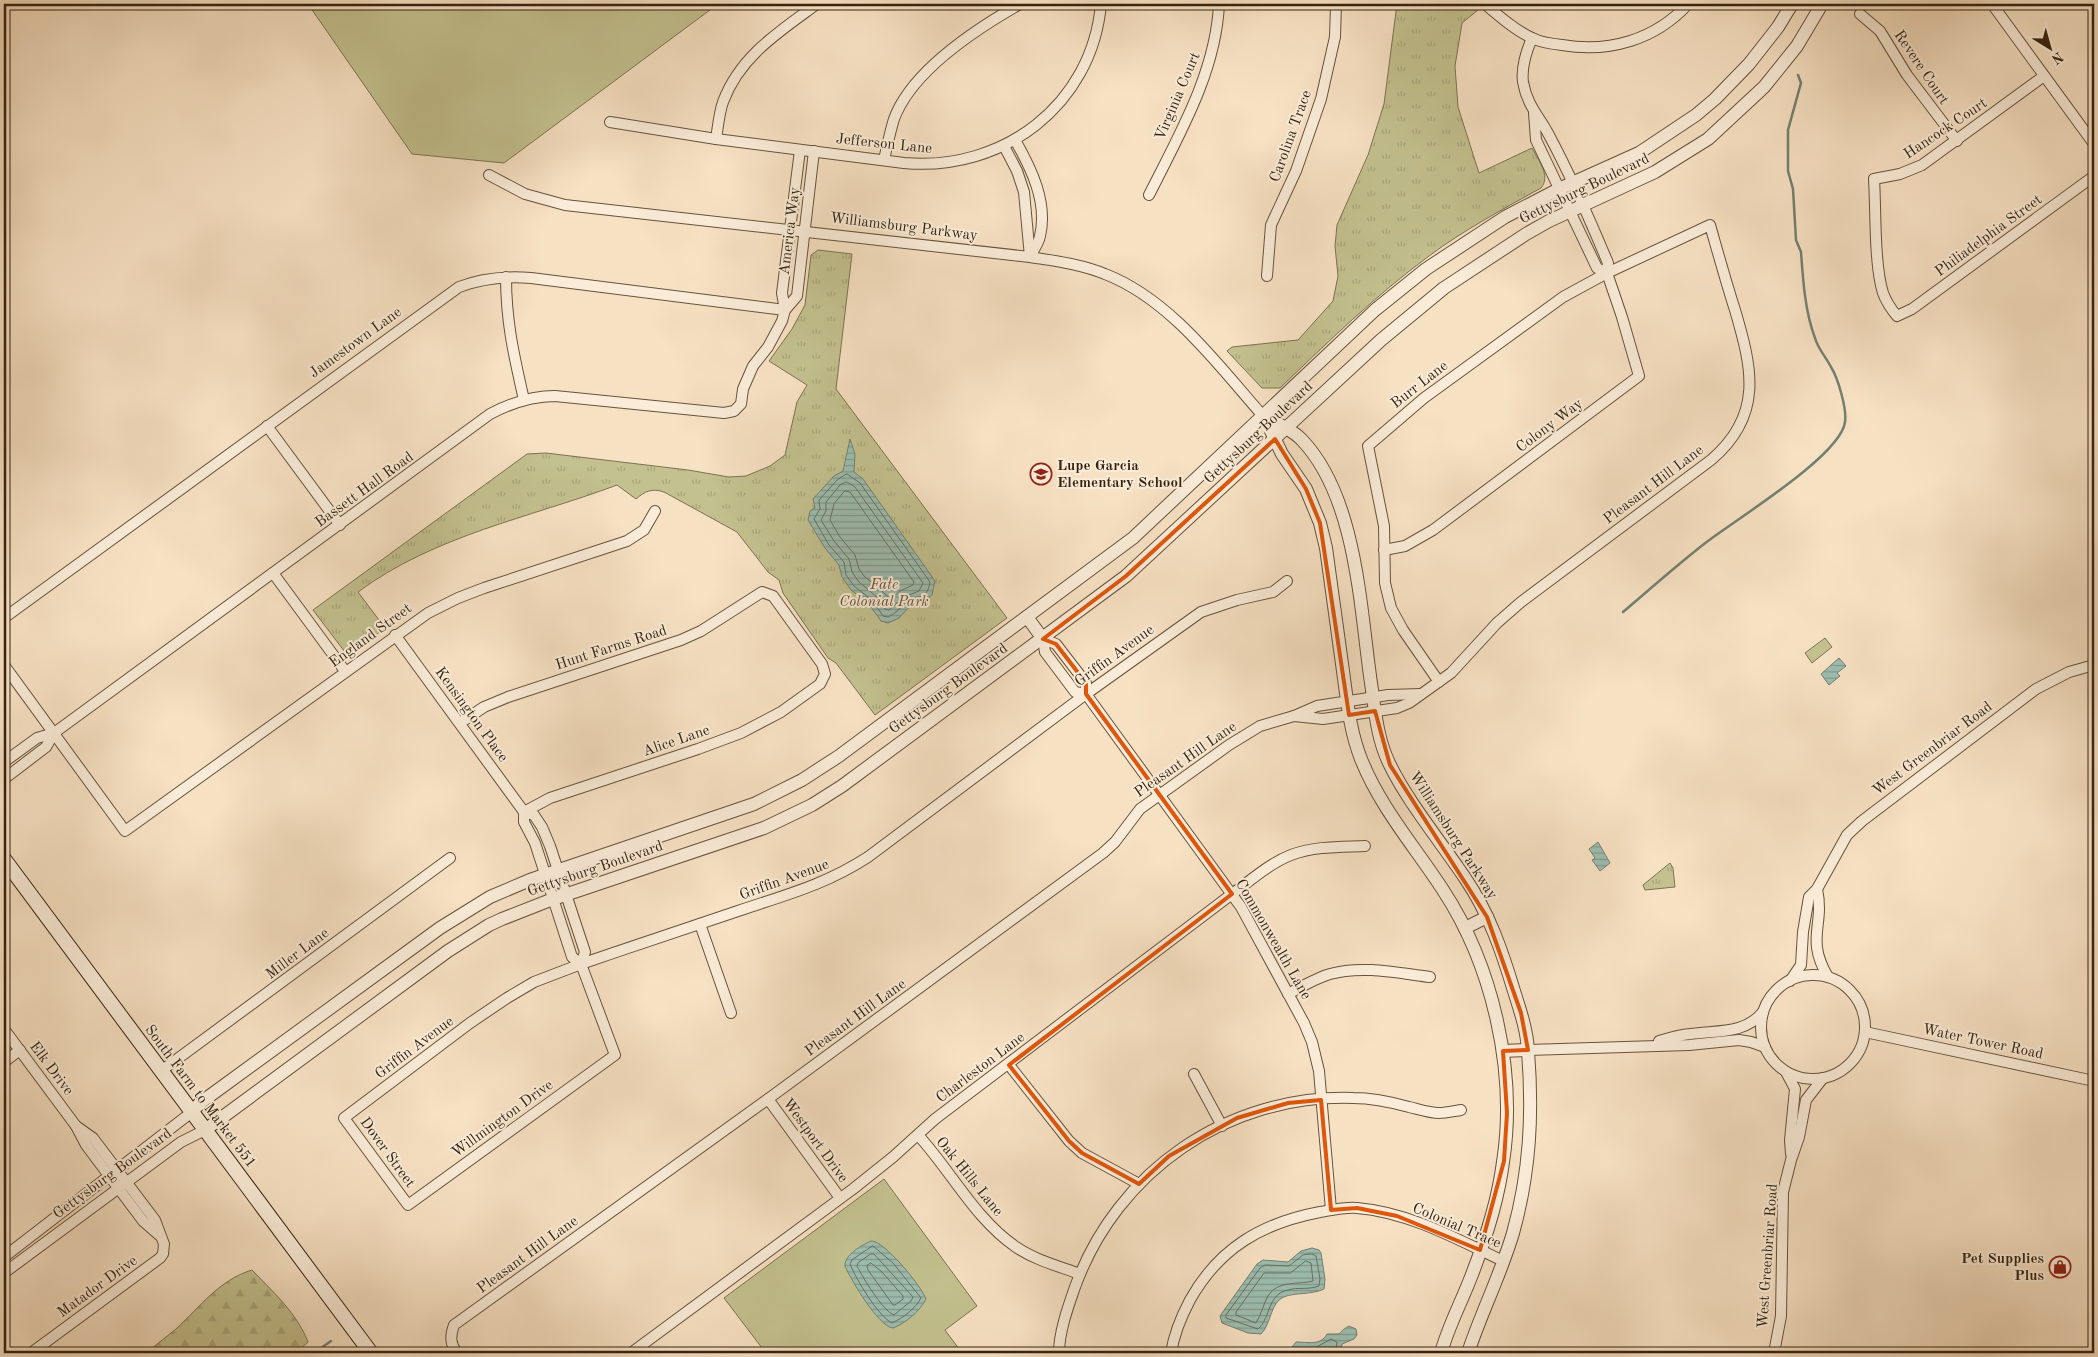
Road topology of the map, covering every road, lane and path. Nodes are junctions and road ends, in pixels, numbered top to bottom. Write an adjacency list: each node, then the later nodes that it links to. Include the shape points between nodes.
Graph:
1 (818, 4): 16 (street, via 775,35 744,64 723,102)
2 (1020, 4): 23 (street, via 994,19 915,82 895,118)
3 (1101, 4): 17 (street, Jefferson Lane, via 1093,45 1075,82 1046,117)
4 (1219, 4): 28 (street, Virginia Court, via 1211,58 1186,120)
5 (1336, 4): 36 (street, Carolina Trace, via 1335,37 1322,99 1296,171 1271,225)
6 (1485, 4): 12 (street)
7 (1688, 4): 12 (street, via 1658,29 1637,40 1608,47 1583,49)
8 (1792, 4): 26 (street, Gettysburg Boulevard, via 1778,27 1733,82 1696,115 1639,153)
9 (1822, 4): 29 (street, Gettysburg Boulevard, via 1781,66 1727,123 1662,168)
10 (1992, 4): 13 (street)
11 (1860, 14): 18 (street, Revere Court, via 1880,31 1907,75)
12 (1532, 38): 14 (street, Colony Way, via 1526,52 1523,82)
13 (2044, 76): 18 (street, Hancock Court); 19 (street)
14 (1534, 113): 26 (street, Colony Way, via 1549,135); 27 (street, Colony Way, via 1536,140)
15 (610, 122): 16 (street, Jefferson Lane)
16 (716, 139): 21 (street, Jefferson Lane)
17 (1015, 140): 20 (street, Jefferson Lane); 34 (street, via 1031,168 1041,207 1040,237)
18 (1956, 141): 39 (street, Hancock Court, via 1912,170 1874,179 1881,285)
19 (2094, 144)
20 (1004, 146): 23 (street, Jefferson Lane, via 977,157 946,163); 34 (street, via 1024,192)
21 (800, 150): 22 (street, Jefferson Lane); 32 (street, America Way)
22 (814, 151): 23 (street, Jefferson Lane); 33 (street, America Way)
23 (884, 160)
24 (489, 175): 32 (street, Williamsburg Parkway, via 525,194 565,205)
25 (2094, 176): 39 (street, Philiadelphia Street, via 1912,309)
26 (1572, 183): 27 (street, Gettysburg Boulevard); 29 (street, Colony Way)
27 (1559, 189): 30 (street, Colony Way); 42 (street, Gettysburg Boulevard, via 1490,226 1426,269 1375,310)
28 (1149, 195)
29 (1583, 205): 30 (street, Gettysburg Boulevard); 35 (street, Colony Way, via 1608,263)
30 (1570, 211): 35 (street, Colony Way, via 1597,268); 44 (street, Gettysburg Boulevard, via 1504,247 1444,288 1381,340)
31 (1710, 225): 35 (street, Burr Lane); 59 (street, Pleasant Hill Lane, via 1748,360 1749,396 1740,426 1711,460 1508,613)
32 (790, 229): 33 (street, Williamsburg Parkway); 38 (street, America Way, via 782,293)
33 (805, 230): 34 (street, Williamsburg Parkway); 38 (street, America Way, via 797,296)
34 (1030, 257): 42 (street, Williamsburg Parkway, via 1089,268 1147,296 1177,321)
35 (1606, 273): 48 (street, Burr Lane, via 1576,288 1524,324 1404,413 1368,446 1382,510); 48 (street, Colony Way, via 1639,376 1433,530 1405,546)
36 (1267, 276)
37 (506, 277): 38 (street, Jamestown Lane); 40 (street, via 509,333); 43 (street, Jamestown Lane, via 474,281 452,291)
38 (785, 310): 41 (street, America Way, via 768,347 753,366 743,389 741,404)
39 (1897, 316)
40 (524, 400): 41 (street, Bassett Hall Road, via 555,396 724,413); 47 (street, Bassett Hall Road, via 490,414)
41 (734, 411)
42 (1264, 416): 44 (street, Williamsburg Parkway); 45 (street, Williamsburg Parkway); 52 (street, Gettysburg Boulevard, via 1133,538)
43 (266, 426): 47 (street); 53 (street, Jamestown Lane)
44 (1285, 429): 45 (street, Gettysburg Boulevard); 62 (street, Williamsburg Parkway, via 1300,438 1317,460 1344,518 1353,557)
45 (1275, 439): 55 (street, Gettysburg Boulevard, via 1126,576); 63 (street, Williamsburg Parkway, via 1306,488 1320,523)
46 (655, 511): 54 (street, England Street, via 644,530 627,541 458,598 428,612)
47 (340, 525): 49 (street, Bassett Hall Road)
48 (1384, 550): 59 (street, Burr Lane, via 1385,583 1391,608)
49 (273, 573): 58 (street); 68 (street, Bassett Hall Road)
50 (1287, 581): 60 (street, Griffin Avenue, via 1273,592 1201,612)
51 (766, 592): 67 (street, Hunt Farms Road, via 681,640 508,697 484,707); 72 (street, Alice Lane, via 773,596 822,664 825,674 820,684 788,707 741,733 550,798)
52 (1027, 617): 55 (street); 76 (street, Gettysburg Boulevard, via 839,756 791,786 739,810)
53 (4, 618)
54 (395, 635): 58 (street, England Street); 67 (street, Kensington Place)
55 (1043, 639): 60 (street, Commonwealth Lane, via 1056,644 1086,683); 79 (street, Gettysburg Boulevard, via 842,786 795,814 745,835)
56 (2094, 664): 78 (street, West Greenbriar Road, via 2069,672 2036,689 1862,820 1847,835)
57 (4, 665): 68 (street)
58 (345, 671): 68 (street, England Street, via 124,831)
59 (1440, 682): 61 (street, Pleasant Hill Lane)
60 (1086, 694): 71 (street, Commonwealth Lane); 83 (street, Griffin Avenue, via 843,873 820,884)
61 (1421, 694): 62 (street, Pleasant Hill Lane); 64 (street, Pleasant Hill Lane, via 1397,708)
62 (1373, 697): 63 (street, Pleasant Hill Lane); 64 (street, Williamsburg Parkway)
63 (1347, 700): 65 (street, Williamsburg Parkway); 66 (street, Pleasant Hill Lane, via 1317,706)
64 (1375, 711): 65 (street, Pleasant Hill Lane); 82 (street, Williamsburg Parkway, via 1381,743 1390,765 1468,881)
65 (1349, 715): 66 (street, Pleasant Hill Lane, via 1323,719); 84 (street, Williamsburg Parkway, via 1354,742 1373,787 1445,892)
66 (1294, 716): 71 (street, Pleasant Hill Lane, via 1260,726)
67 (460, 723): 72 (street, Kensington Place)
68 (54, 733): 69 (street, Bassett Hall Road, via 37,738); 70 (street, Bassett Hall Road, via 46,747)
69 (4, 762)
70 (4, 779)
71 (1160, 794): 80 (street, Commonwealth Lane); 107 (street, Pleasant Hill Lane, via 1140,809 1103,853)
72 (524, 812): 76 (street, Kensington Place, via 534,815 542,827); 77 (street, Kensington Place, via 524,822)
73 (1365, 846): 80 (street, Charleston Lane, via 1314,848 1290,855)
74 (450, 858): 102 (street, Miller Lane)
75 (4, 859): 102 (main road, South Farm to Market 551)
76 (558, 871): 77 (street, Gettysburg Boulevard); 79 (street, Kensington Place)
77 (545, 875): 81 (street, Kensington Place); 110 (street, Gettysburg Boulevard, via 504,890 452,920)
78 (1817, 889): 86 (street, via 1821,905 1815,945 1820,964); 88 (street, West Greenbriar Road, via 1809,897 1800,965)
79 (567, 894): 81 (street, Gettysburg Boulevard); 85 (street, Kensington Place, via 585,952)
80 (1232, 894): 89 (street, Commonwealth Lane); 101 (street, Charleston Lane)
81 (553, 899): 85 (street, Kensington Place, via 572,957); 113 (street, Gettysburg Boulevard, via 502,918 461,943)
82 (1487, 917): 84 (street); 97 (street, Williamsburg Parkway, via 1509,970)
83 (700, 924): 85 (street, Griffin Avenue); 91 (street)
84 (1465, 928): 98 (street, Williamsburg Parkway, via 1484,978)
85 (581, 964): 99 (street, Kensington Place); 111 (street, Griffin Avenue, via 534,982 507,998)
86 (1828, 977): 88 (street, via 1811,975); 93 (street, via 1843,984 1855,996 1863,1011)
87 (1430, 978): 89 (street, via 1381,971 1346,971 1328,974)
88 (1790, 981): 90 (street, via 1772,996)
89 (1288, 994): 108 (street, Commonwealth Lane, via 1312,1042)
90 (1764, 1011): 94 (street, via 1751,1023 1736,1030 1689,1034); 95 (street, via 1761,1029)
91 (730, 1013)
92 (4, 1029): 96 (street, Elk Drive)
93 (1865, 1032): 105 (street, via 1854,1060 1841,1071); 106 (street, Water Tower Road)
94 (1638, 1045): 95 (street, via 1689,1045 1739,1040); 97 (street)
95 (1765, 1047): 103 (street)
96 (20, 1050): 100 (street); 116 (street, Elk Drive, via 76,1126 93,1138)
97 (1528, 1050): 98 (street); 124 (street, Williamsburg Parkway, via 1530,1143 1524,1189)
98 (1503, 1051): 122 (street, Williamsburg Parkway, via 1506,1074 1504,1161)
99 (614, 1056): 120 (street, Willmington Drive)
100 (4, 1062)
101 (1009, 1065): 114 (street, Charleston Lane); 117 (street, via 1053,1122 1082,1153)
102 (161, 1071): 110 (main road, South Farm to Market 551)
103 (1786, 1072): 105 (street, via 1802,1078); 115 (street, West Greenbriar Road, via 1795,1089)
104 (1194, 1074): 112 (street)
105 (1823, 1078): 115 (street, West Greenbriar Road, via 1806,1100)
106 (2094, 1081)
107 (768, 1099): 119 (street, Westport Drive); 129 (street, Pleasant Hill Lane, via 454,1325 451,1340)
108 (1321, 1100): 109 (street, via 1353,1098 1437,1113); 112 (street, via 1288,1103 1257,1111); 121 (street, Commonwealth Lane)
109 (1461, 1110)
110 (192, 1112): 113 (main road, South Farm to Market 551); 116 (street, Gettysburg Boulevard)
111 (344, 1118): 120 (street, Dover Street)
112 (1222, 1126): 117 (street, via 1169,1156)
113 (206, 1130): 118 (street, Gettysburg Boulevard, via 181,1142); 128 (main road, South Farm to Market 551)
114 (918, 1135): 119 (street, Charleston Lane); 126 (street, Oak Hills Lane, via 992,1228 1038,1259)
115 (1791, 1160): 135 (street, West Greenbriar Road, via 1784,1192 1781,1316)
116 (113, 1173): 118 (street, Elk Drive); 123 (street, Gettysburg Boulevard)
117 (1140, 1184): 126 (street, via 1103,1228)
118 (122, 1185): 125 (street, Gettysburg Boulevard); 127 (street, Matador Drive, via 143,1222 160,1235 164,1244 163,1254)
119 (840, 1198): 130 (street, Charleston Lane)
120 (408, 1205)
121 (1331, 1210): 122 (street, Colonial Trace, via 1357,1208 1397,1216); 132 (street, Colonial Trace, via 1299,1216 1268,1228 1235,1246 1214,1264 1180,1319)
122 (1480, 1250): 124 (street, Colonial Trace); 133 (street, Williamsburg Parkway)
123 (4, 1256)
124 (1503, 1261): 134 (street, Williamsburg Parkway)
125 (4, 1273)
126 (1080, 1274): 131 (street, via 1069,1303)
127 (31, 1353)
128 (371, 1353)
129 (457, 1353)
130 (631, 1353)
131 (1059, 1353)
132 (1171, 1353)
133 (1441, 1353)
134 (1468, 1353)
135 (1774, 1353)

